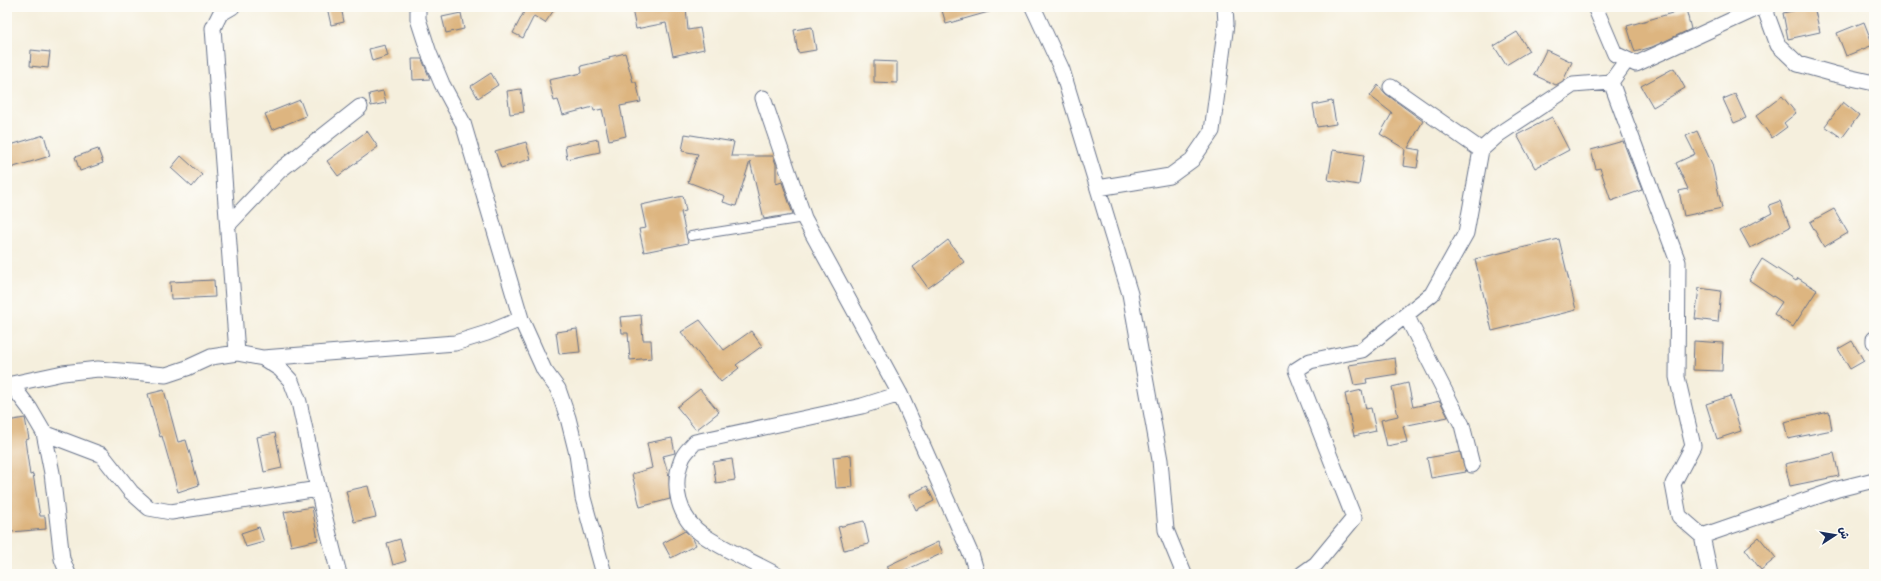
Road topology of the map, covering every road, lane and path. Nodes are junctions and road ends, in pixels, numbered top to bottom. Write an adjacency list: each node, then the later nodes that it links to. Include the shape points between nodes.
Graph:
1 (232, 7): 17 (street, via 220,14 213,28)
2 (418, 7): 20 (street, via 418,19 429,53 463,123)
3 (1033, 7): 15 (street, via 1062,70)
4 (1225, 7): 15 (street, via 1226,24 1212,131 1192,160 1170,176)
5 (1595, 7): 8 (street, via 1615,54)
6 (1760, 7): 8 (street, via 1636,64)
7 (1767, 7): 10 (street, via 1767,15 1778,45 1798,64)
8 (1627, 60): 9 (street)
9 (1611, 82): 14 (street, via 1573,85 1499,134); 31 (street, via 1678,262 1677,377 1693,446 1673,484 1679,516)
10 (1874, 83)
11 (1392, 87): 14 (street)
12 (763, 98): 16 (street)
13 (360, 107): 17 (street, via 279,172)
14 (1481, 150): 19 (street, via 1466,233 1432,294)
15 (1098, 188): 37 (street, via 1130,294 1160,460 1166,530)
16 (804, 218): 18 (lane); 26 (street)
17 (228, 225): 23 (street)
18 (691, 236)
19 (1406, 314): 28 (street, via 1462,425); 38 (street, via 1362,350 1310,362 1296,370 1354,518 1316,564)
20 (521, 319): 24 (street, via 455,343); 34 (street, via 544,370 558,389 568,418 578,454 583,498)
21 (1874, 339): 22 (street)
22 (1874, 342)
23 (237, 353): 24 (street); 25 (street, via 211,357 166,375 98,370 63,373)
24 (263, 358): 30 (street, via 280,369 291,382 299,402)
25 (9, 385): 27 (street, via 30,409)
26 (900, 394): 35 (street, via 862,406 695,442 682,458 676,484 679,505 690,523 702,534); 36 (street, via 972,557)
27 (44, 433): 30 (street, via 102,454 131,492 149,508 171,512); 32 (street, via 52,473 62,559)
28 (1472, 465)
29 (1874, 480): 31 (street, via 1838,489)
30 (318, 489): 33 (street)
31 (1702, 536): 39 (street)
32 (68, 574)
33 (340, 574)
34 (604, 574)
35 (775, 574)
36 (977, 574)
37 (1184, 574)
38 (1302, 574)
39 (1710, 574)

